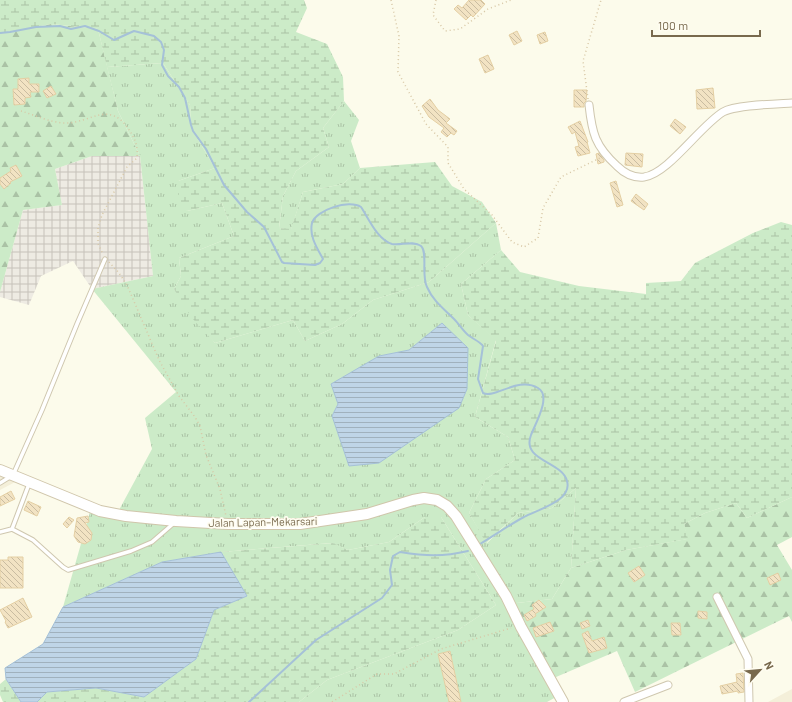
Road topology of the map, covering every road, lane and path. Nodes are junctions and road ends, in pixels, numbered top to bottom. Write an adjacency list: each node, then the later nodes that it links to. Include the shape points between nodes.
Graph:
1 (391, 0): 8 (path, via 399,36 398,72 426,124 448,147 448,163 464,189 492,215 512,242 524,248 538,238 543,208 561,177)
2 (436, 0): 3 (path, via 433,15 446,31 460,29 488,9)
3 (511, 0)
4 (601, 0): 6 (path, via 583,61)
5 (792, 103): 8 (street, via 724,111 710,121 663,168 650,175 638,177 623,172)
6 (589, 105): 8 (street, via 593,134)
7 (21, 111): 9 (path, via 66,123 108,114 122,120 132,134 138,147 137,158 127,167 98,228 98,244)
8 (605, 156)
9 (105, 259): 11 (lane); 15 (path, via 127,285 159,360 179,396 200,426 206,455 220,489)
10 (0, 470): 11 (street, Jalan Lapan–Mekarsari)
11 (13, 475): 12 (lane); 13 (street, Jalan Lapan–Mekarsari)
12 (0, 483)
13 (30, 483): 14 (street, Jalan Lapan–Mekarsari, via 100,511); 16 (lane)
14 (176, 521): 15 (street, Jalan Lapan–Mekarsari); 16 (lane, via 152,542 68,570 33,540)
15 (228, 524): 19 (street, Jalan Lapan–Mekarsari, via 300,524 367,514 424,498 437,500 456,516 506,596)
16 (12, 529): 17 (lane)
17 (0, 532)
18 (717, 597): 24 (street, via 748,659)
19 (521, 627): 21 (path, via 509,628 441,649 394,674 377,674); 22 (street, Jalan Lapan–Mekarsari)
20 (668, 685): 23 (street)
21 (332, 702)
22 (562, 702)
23 (624, 702)
24 (749, 702)

